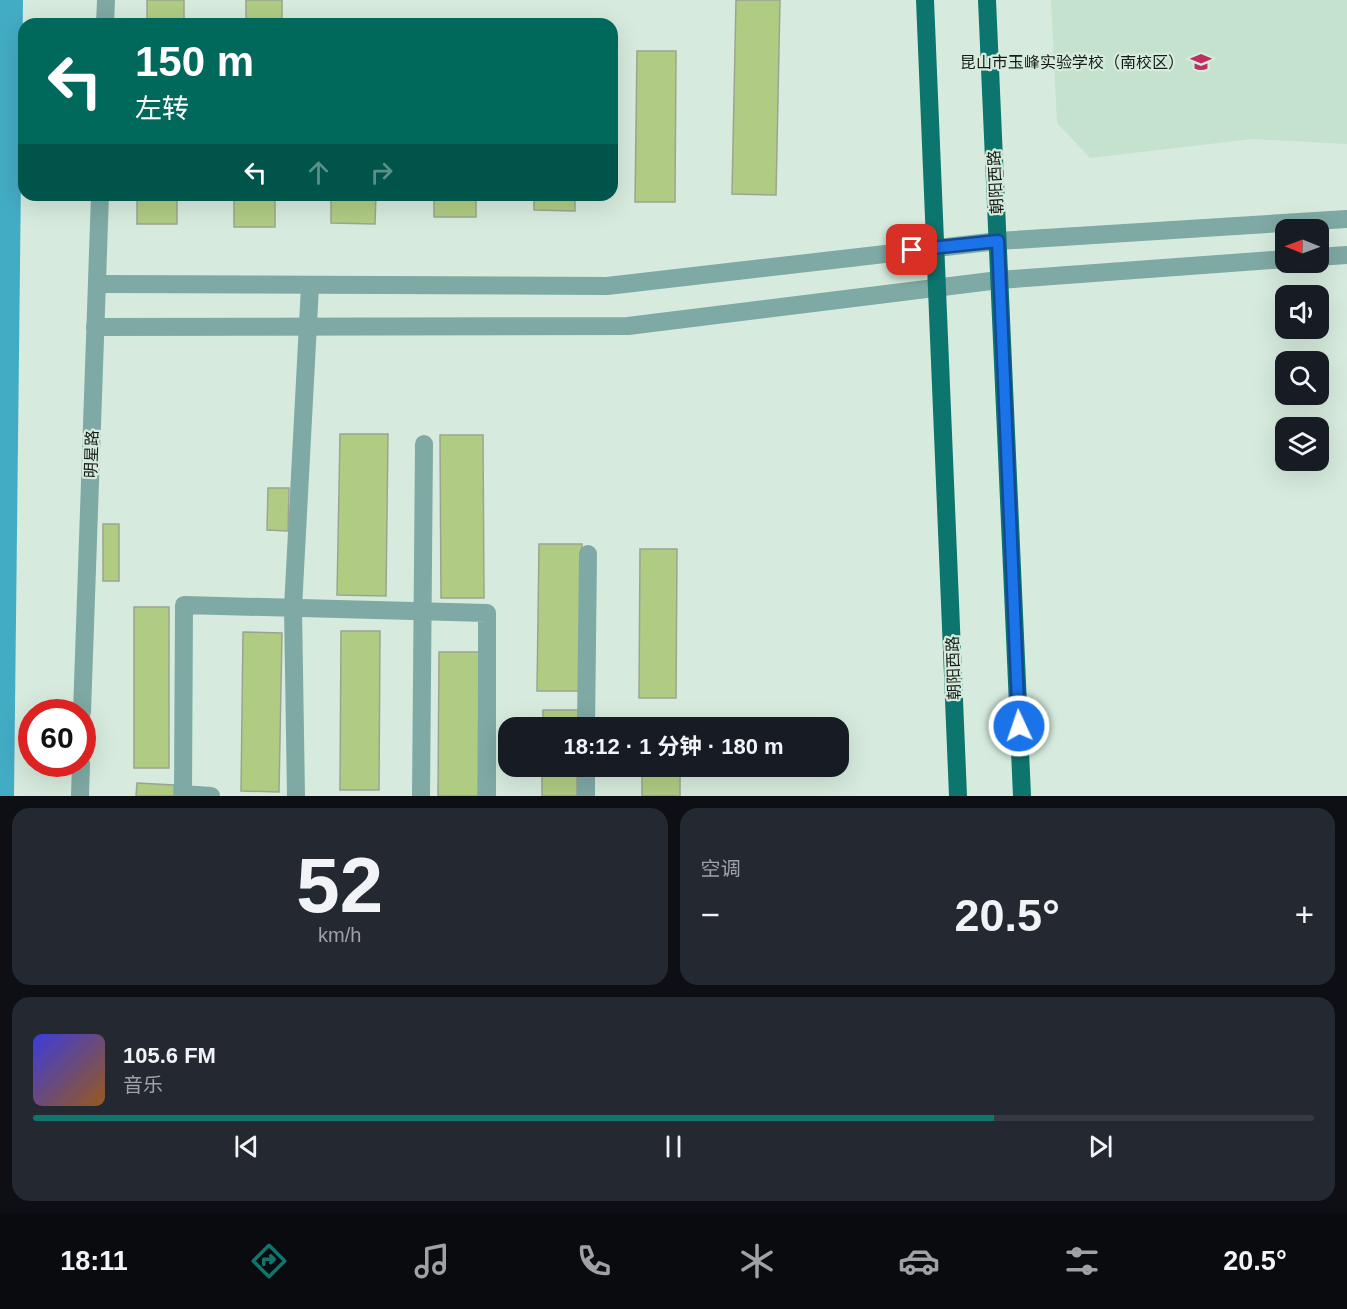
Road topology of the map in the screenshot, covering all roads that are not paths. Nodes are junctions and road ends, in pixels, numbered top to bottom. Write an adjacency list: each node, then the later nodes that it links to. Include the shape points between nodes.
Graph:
1 (106, 0): 4 (street)
2 (926, 0): 8 (main road, 朝阳西路)
3 (987, 0): 7 (main road, 朝阳西路)
4 (105, 18)
5 (100, 201): 13 (street, 明星路)
6 (1347, 219): 7 (street)
7 (998, 241): 8 (street); 12 (main road, 朝阳西路)
8 (936, 247): 14 (street, via 607,286); 15 (main road, 朝阳西路)
9 (1347, 255): 10 (street)
10 (1329, 256)
11 (1275, 260): 12 (street)
12 (999, 280): 15 (street); 33 (main road, 朝阳西路)
13 (97, 284): 14 (street); 17 (street, 明星路)
14 (309, 286): 16 (street)
15 (938, 287): 16 (street, via 627,326); 32 (main road, 朝阳西路)
16 (307, 326): 17 (street); 20 (street)
17 (95, 327): 22 (street, 明星路)
18 (424, 444): 21 (street)
19 (588, 554): 23 (street)
20 (293, 608): 21 (street); 27 (street, via 184,605 183,794); 28 (street)
21 (421, 612): 29 (street); 30 (street, via 487,613)
22 (82, 699)
23 (586, 717)
24 (81, 777): 26 (street)
25 (586, 777): 31 (street)
26 (80, 796)
27 (211, 796)
28 (296, 796)
29 (421, 796)
30 (486, 796)
31 (586, 796)
32 (958, 796)
33 (1022, 796)

